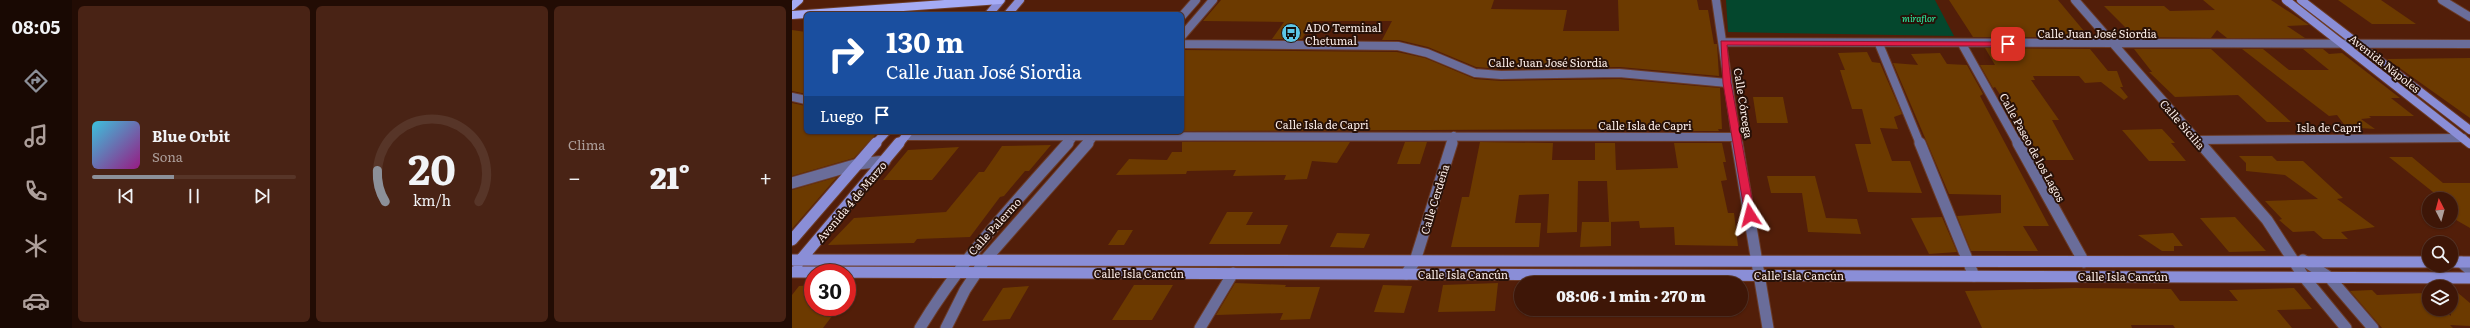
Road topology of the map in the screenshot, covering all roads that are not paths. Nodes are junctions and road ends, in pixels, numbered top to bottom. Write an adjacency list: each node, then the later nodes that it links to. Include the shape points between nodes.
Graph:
1 (799, 0): 11 (main road)
2 (1000, 0): 12 (main road); 13 (street)
3 (1020, 0): 14 (street)
4 (1196, 0): 17 (street)
5 (1213, 0): 19 (street)
6 (1716, 0): 20 (street, Calle Córcega)
7 (2075, 0): 27 (street, Calle Sicilia)
8 (2286, 0): 21 (street, Avenida Nápoles)
9 (2301, 0): 22 (street, Avenida Nápoles)
10 (2442, 0): 18 (street)
11 (792, 6)
12 (822, 12)
13 (991, 12)
14 (1010, 12)
15 (804, 13): 16 (main road)
16 (792, 14)
17 (1184, 14)
18 (2470, 17)
19 (1184, 34)
20 (1723, 42): 24 (street, Calle Juan José Siordia); 28 (street, Calle Córcega)
21 (2341, 43): 22 (street, Calle Juan José Siordia); 27 (street, Calle Juan José Siordia); 39 (street, Avenida Nápoles)
22 (2357, 43): 26 (street, Calle Juan José Siordia); 31 (street, Avenida Nápoles)
23 (1184, 44): 28 (street, Calle Juan José Siordia, via 1398,46 1427,53 1475,73 1619,73)
24 (1879, 44): 25 (street, Calle Juan José Siordia); 49 (street)
25 (1962, 44): 27 (street, Calle Juan José Siordia); 50 (street, Calle Paseo de los Lagos)
26 (2470, 44)
27 (2115, 45): 38 (street, Calle Sicilia)
28 (1727, 83): 37 (street, Calle Córcega)
29 (792, 97): 30 (street)
30 (804, 100)
31 (2470, 130)
32 (884, 134): 41 (street, Avenida 4 de Marzo)
33 (907, 134): 34 (street, Calle Isla de Capri); 40 (street, Avenida 4 de Marzo)
34 (1076, 134): 35 (street, Calle Isla de Capri); 45 (street, Calle Palermo)
35 (1096, 134): 36 (street, Calle Isla de Capri); 46 (street, Calle Palermo)
36 (1454, 136): 37 (street, Calle Isla de Capri); 47 (street, Calle Cerdeña)
37 (1737, 137): 48 (street, Calle Córcega)
38 (2196, 140): 39 (street, Isla de Capri); 51 (street, Calle Sicilia, via 2267,220)
39 (2466, 141)
40 (885, 161): 41 (street); 44 (street, Avenida 4 de Marzo)
41 (858, 164): 42 (street); 43 (street, Avenida 4 de Marzo)
42 (792, 183)
43 (792, 240)
44 (796, 260): 45 (street, Calle Isla Cancún); 53 (street, Avenida 4 de Marzo)
45 (964, 260): 46 (street, Calle Isla Cancún); 54 (street, Calle Palermo)
46 (985, 260): 47 (street, Calle Isla Cancún); 55 (street, Calle Palermo)
47 (1415, 261): 48 (street, Calle Isla Cancún); 57 (street, Calle Cerdeña)
48 (1758, 261): 49 (street, Calle Isla Cancún); 58 (street, Calle Córcega)
49 (1970, 262): 50 (street, Calle Isla Cancún); 59 (street)
50 (2084, 262): 51 (street, Calle Isla Cancún)
51 (2300, 262): 52 (street, Calle Isla Cancún); 60 (street, Calle Sicilia); 61 (street, Calle Sicilia)
52 (2422, 262)
53 (792, 271): 54 (street, Calle Isla Cancún)
54 (954, 272): 55 (street, Calle Isla Cancún); 63 (street, Calle Palermo)
55 (977, 272): 56 (street, Calle Isla Cancún); 64 (street, Calle Palermo)
56 (1233, 273): 57 (street, Calle Isla Cancún); 65 (street)
57 (1406, 274): 58 (street, Calle Isla Cancún)
58 (1760, 275): 59 (street, Calle Isla Cancún); 66 (street, Calle Córcega)
59 (1974, 276): 60 (street, Calle Isla Cancún)
60 (2304, 277): 61 (street, Calle Isla Cancún); 67 (street, Calle Sicilia)
61 (2328, 277): 62 (street, Calle Isla Cancún); 68 (street, Calle Sicilia)
62 (2470, 278)
63 (920, 328)
64 (946, 328)
65 (1200, 328)
66 (1768, 328)
67 (2346, 328)
68 (2373, 328)

